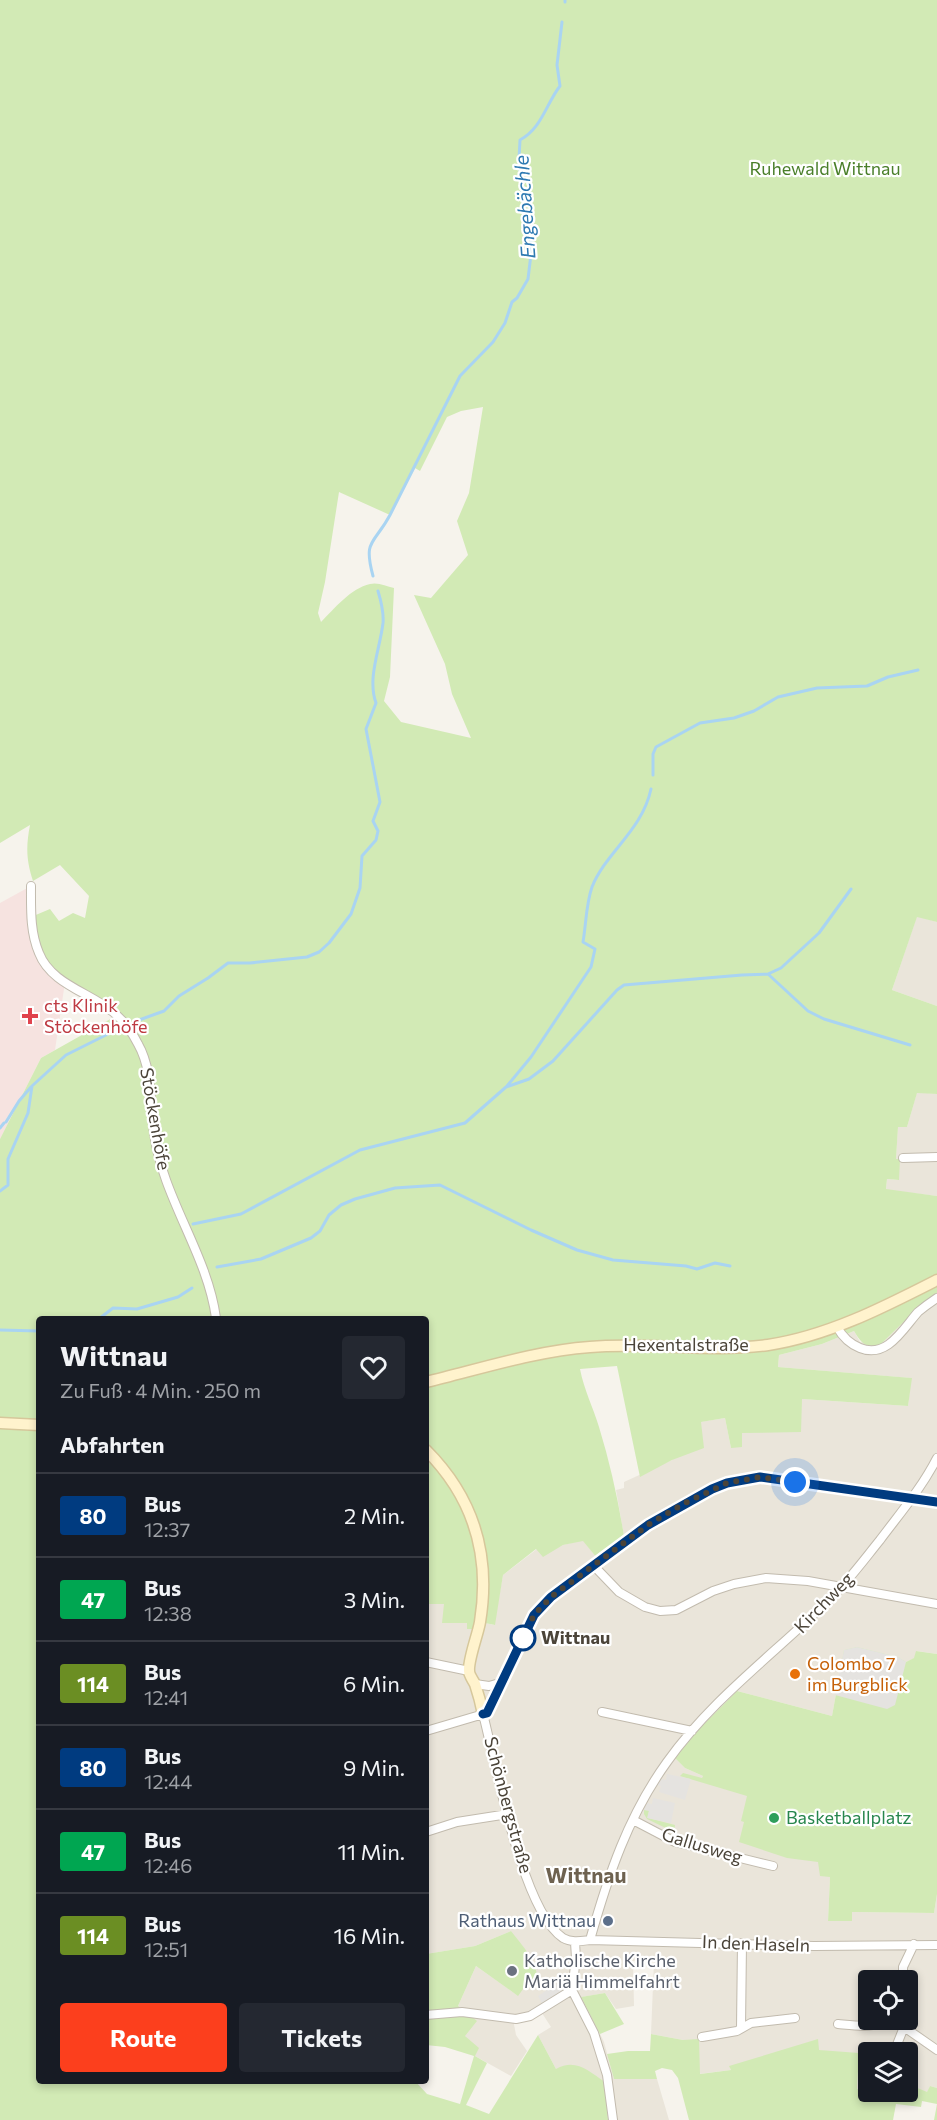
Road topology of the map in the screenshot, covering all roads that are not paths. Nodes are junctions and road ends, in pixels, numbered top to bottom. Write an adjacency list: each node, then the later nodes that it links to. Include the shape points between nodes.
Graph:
1 (32, 886): 6 (street, Stöckenhöfe, via 34,938 46,966 114,1012 139,1044 146,1061 160,1166 204,1271)
2 (937, 1157): 3 (street)
3 (903, 1158)
4 (937, 1280): 7 (main road, Hexentalstraße)
5 (937, 1298): 7 (street, via 878,1350 858,1348)
6 (215, 1316)
7 (837, 1327): 8 (main road, Hexentalstraße, via 768,1345 620,1345 555,1351)
8 (429, 1381)
9 (0, 1423): 10 (main road)
10 (36, 1425)
11 (429, 1453): 19 (main road, via 461,1495 474,1522 482,1559 480,1623)
12 (937, 1458): 13 (street, Kirchweg)
13 (912, 1499): 14 (street); 15 (street, via 760,1477 727,1483 648,1525); 16 (street, Kirchweg)
14 (937, 1502)
15 (594, 1566): 16 (street, via 619,1592 660,1611 676,1610 713,1591 766,1578); 20 (street, via 551,1597 534,1615)
16 (842, 1588): 17 (street); 25 (street, Kirchweg)
17 (937, 1604)
18 (429, 1663): 19 (street)
19 (469, 1671): 21 (main road)
20 (503, 1682): 21 (street, via 489,1686); 23 (street)
21 (474, 1684): 23 (main road)
22 (602, 1712): 25 (street)
23 (483, 1714): 24 (street); 26 (street, Schönbergstraße)
24 (429, 1730)
25 (692, 1731): 27 (street, Kirchweg, via 643,1797)
26 (508, 1814): 28 (street); 31 (street, Schönbergstraße, via 527,1878 543,1913 556,1932)
27 (633, 1820): 29 (street, Gallusweg, via 675,1842); 30 (street, Kirchweg, via 608,1877)
28 (429, 1831)
29 (773, 1866)
30 (590, 1940): 31 (street, In den Haseln); 32 (street, In den Haseln)
31 (575, 1942): 36 (street)
32 (742, 1943): 33 (street, In den Haseln); 41 (street)
33 (914, 1944): 34 (street, In den Haseln); 35 (street)
34 (937, 1945)
35 (903, 1970)
36 (572, 1990): 37 (street, via 530,2016 516,2019 462,2012); 45 (street, via 594,2033 607,2075)
37 (429, 2015)
38 (795, 2018): 41 (street, via 751,2023)
39 (838, 2024): 40 (street)
40 (858, 2026)
41 (741, 2028): 43 (street)
42 (911, 2030): 44 (street)
43 (702, 2037)
44 (937, 2050)
45 (613, 2120)

